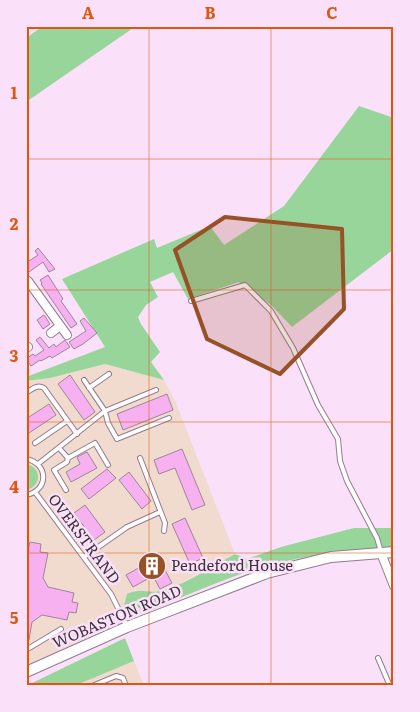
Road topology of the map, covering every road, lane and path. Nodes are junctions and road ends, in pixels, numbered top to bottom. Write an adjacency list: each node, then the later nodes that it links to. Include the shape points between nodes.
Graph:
1 (36, 275): 2 (street)
2 (27, 282): 4 (street)
3 (191, 301): 29 (lane, via 245,285 271,310 338,438 340,461 347,481 377,538)
4 (60, 326): 5 (street); 6 (street)
5 (51, 333)
6 (67, 335)
7 (109, 374): 9 (lane)
8 (84, 380): 9 (lane)
9 (89, 388): 12 (lane)
10 (156, 390): 12 (lane)
11 (26, 392): 14 (lane, via 35,387 44,388)
12 (105, 411): 13 (lane, via 117,439); 15 (lane)
13 (169, 418)
14 (68, 421): 15 (lane); 16 (lane)
15 (77, 434): 17 (lane)
16 (35, 443)
17 (59, 448): 18 (lane); 21 (lane)
18 (68, 458): 22 (lane, via 95,443); 23 (lane, via 54,470)
19 (140, 458): 26 (lane)
20 (26, 459): 21 (lane)
21 (38, 464): 24 (lane, OVERSTRAND, via 43,479)
22 (108, 465)
23 (66, 490)
24 (35, 492): 25 (lane, OVERSTRAND); 30 (lane, OVERSTRAND)
25 (26, 495)
26 (160, 512): 27 (lane, via 165,522); 30 (lane, via 127,527)
27 (164, 531)
28 (394, 552): 29 (street, WOBASTON ROAD)
29 (381, 553): 31 (street); 32 (street, WOBASTON ROAD, via 331,557 267,573)
30 (84, 557): 32 (lane, OVERSTRAND, via 111,594)
31 (394, 586)
32 (127, 627): 36 (street, WOBASTON ROAD)
33 (62, 629): 34 (lane)
34 (26, 650)
35 (378, 658): 39 (lane)
36 (26, 672)
37 (92, 686): 38 (lane, via 116,676 123,678)
38 (126, 686)
39 (390, 686)

